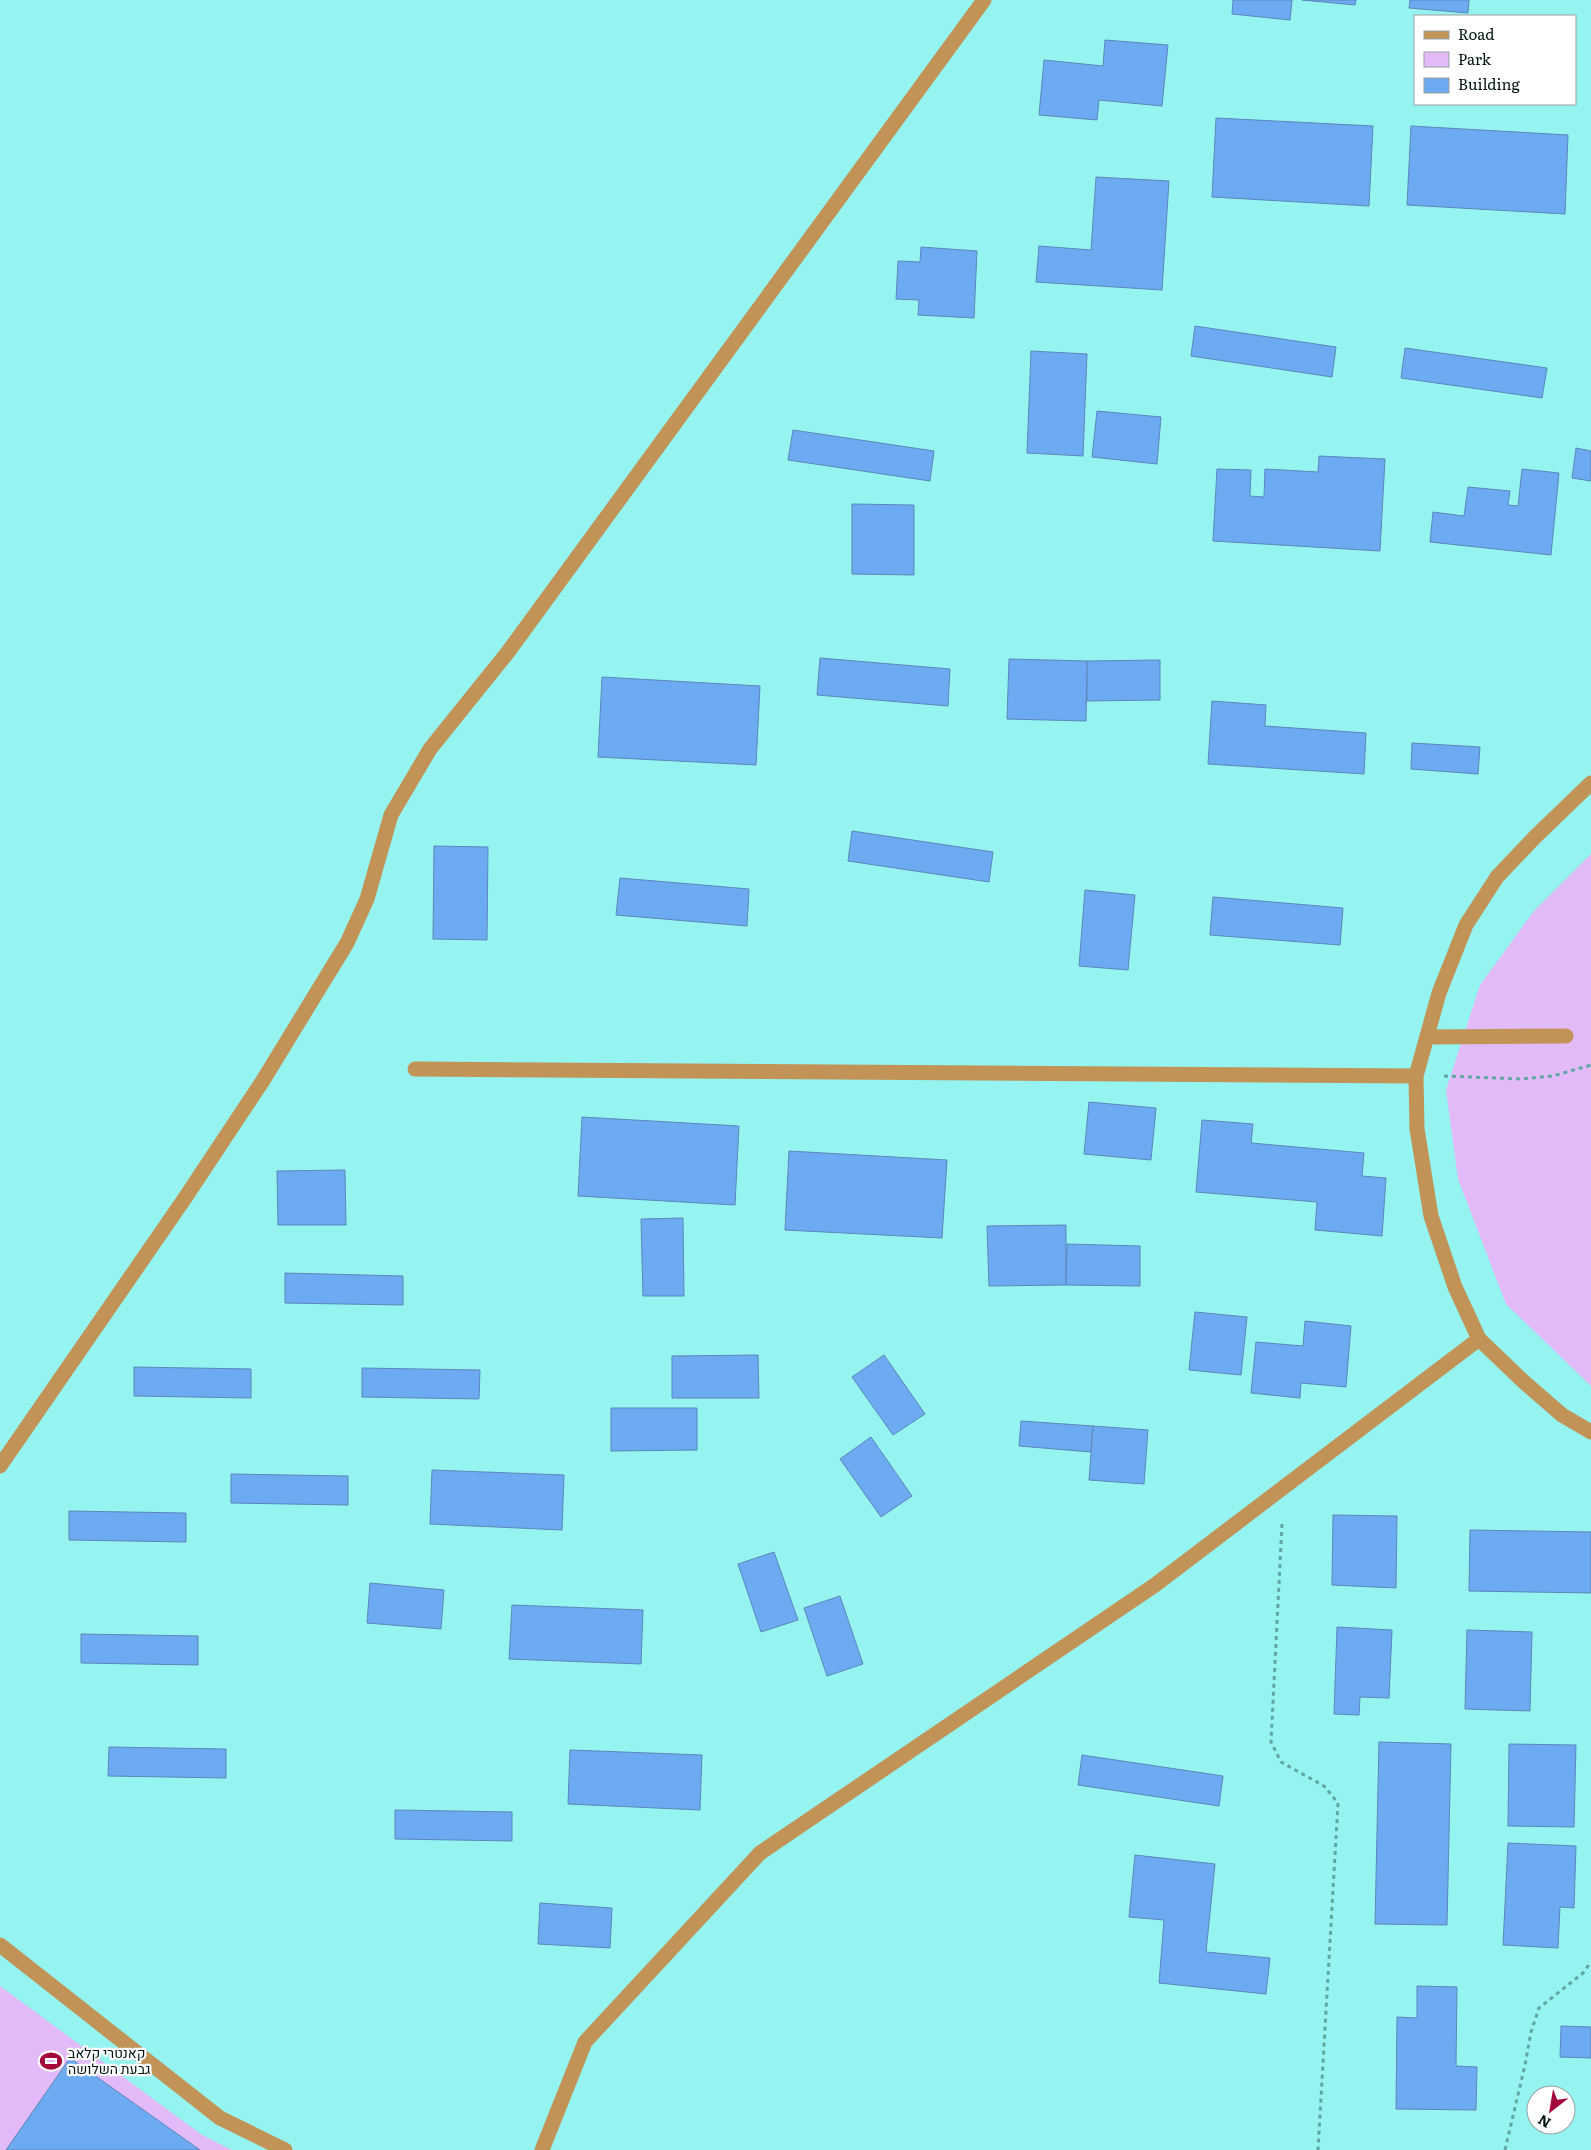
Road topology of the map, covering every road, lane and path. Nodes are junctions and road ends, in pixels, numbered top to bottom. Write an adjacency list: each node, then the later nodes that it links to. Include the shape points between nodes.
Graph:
1 (984, 0): 10 (street, via 508,652 430,749 391,815 366,899 347,943 262,1082 180,1206)
2 (1591, 783): 4 (street, via 1498,877 1466,925 1439,993)
3 (1566, 1036): 4 (street)
4 (1427, 1037): 7 (street)
5 (1591, 1065): 7 (path, via 1553,1076 1521,1079)
6 (415, 1069): 7 (street)
7 (1416, 1076): 8 (street, via 1417,1129 1431,1216 1455,1286)
8 (1479, 1339): 9 (street, via 1562,1416); 11 (street)
9 (1591, 1432)
10 (0, 1466)
11 (1284, 1487): 15 (street, via 1155,1585 760,1853 585,2042); 16 (path, via 1271,1742 1281,1762 1324,1786 1338,1803)
12 (0, 1945): 14 (street, via 220,2118)
13 (1591, 1962): 17 (path, via 1583,1974 1539,2008)
14 (285, 2150)
15 (542, 2150)
16 (1318, 2150)
17 (1505, 2150)

